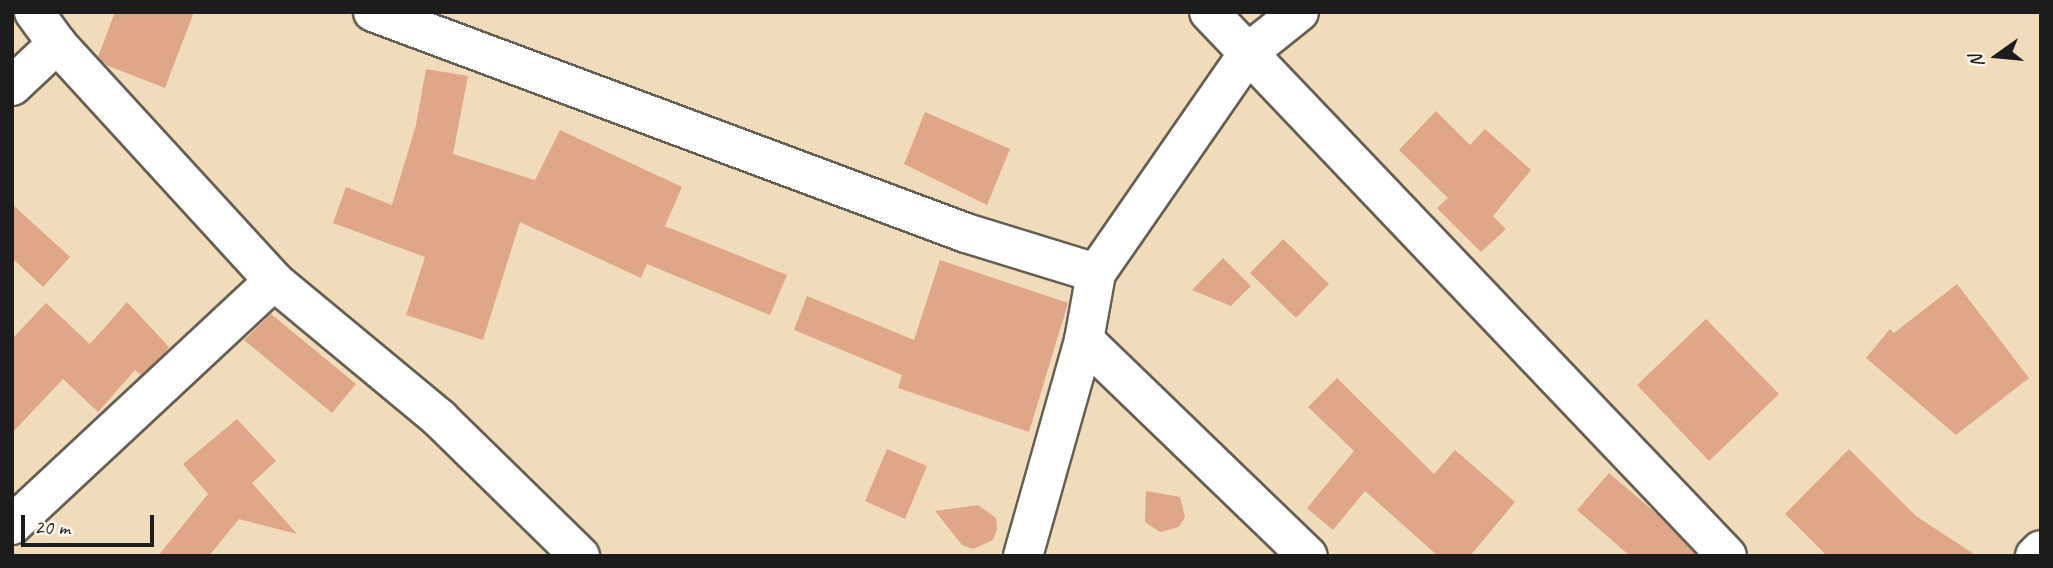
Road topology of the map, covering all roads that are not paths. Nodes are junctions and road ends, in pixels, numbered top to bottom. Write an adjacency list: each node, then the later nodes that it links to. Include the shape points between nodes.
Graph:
1 (34, 12): 5 (street)
2 (373, 12): 8 (street, via 966,233)
3 (1209, 12): 6 (street)
4 (1299, 12): 6 (street)
5 (57, 44): 7 (street); 9 (street)
6 (1248, 52): 8 (street); 16 (street)
7 (12, 86)
8 (1096, 272): 10 (street)
9 (274, 281): 11 (street); 13 (street, via 440,419)
10 (1084, 340): 14 (street); 15 (street)
11 (12, 525)
12 (2041, 550): 17 (street)
13 (580, 556)
14 (1023, 556)
15 (1308, 556)
16 (1727, 556)
17 (2035, 556)

